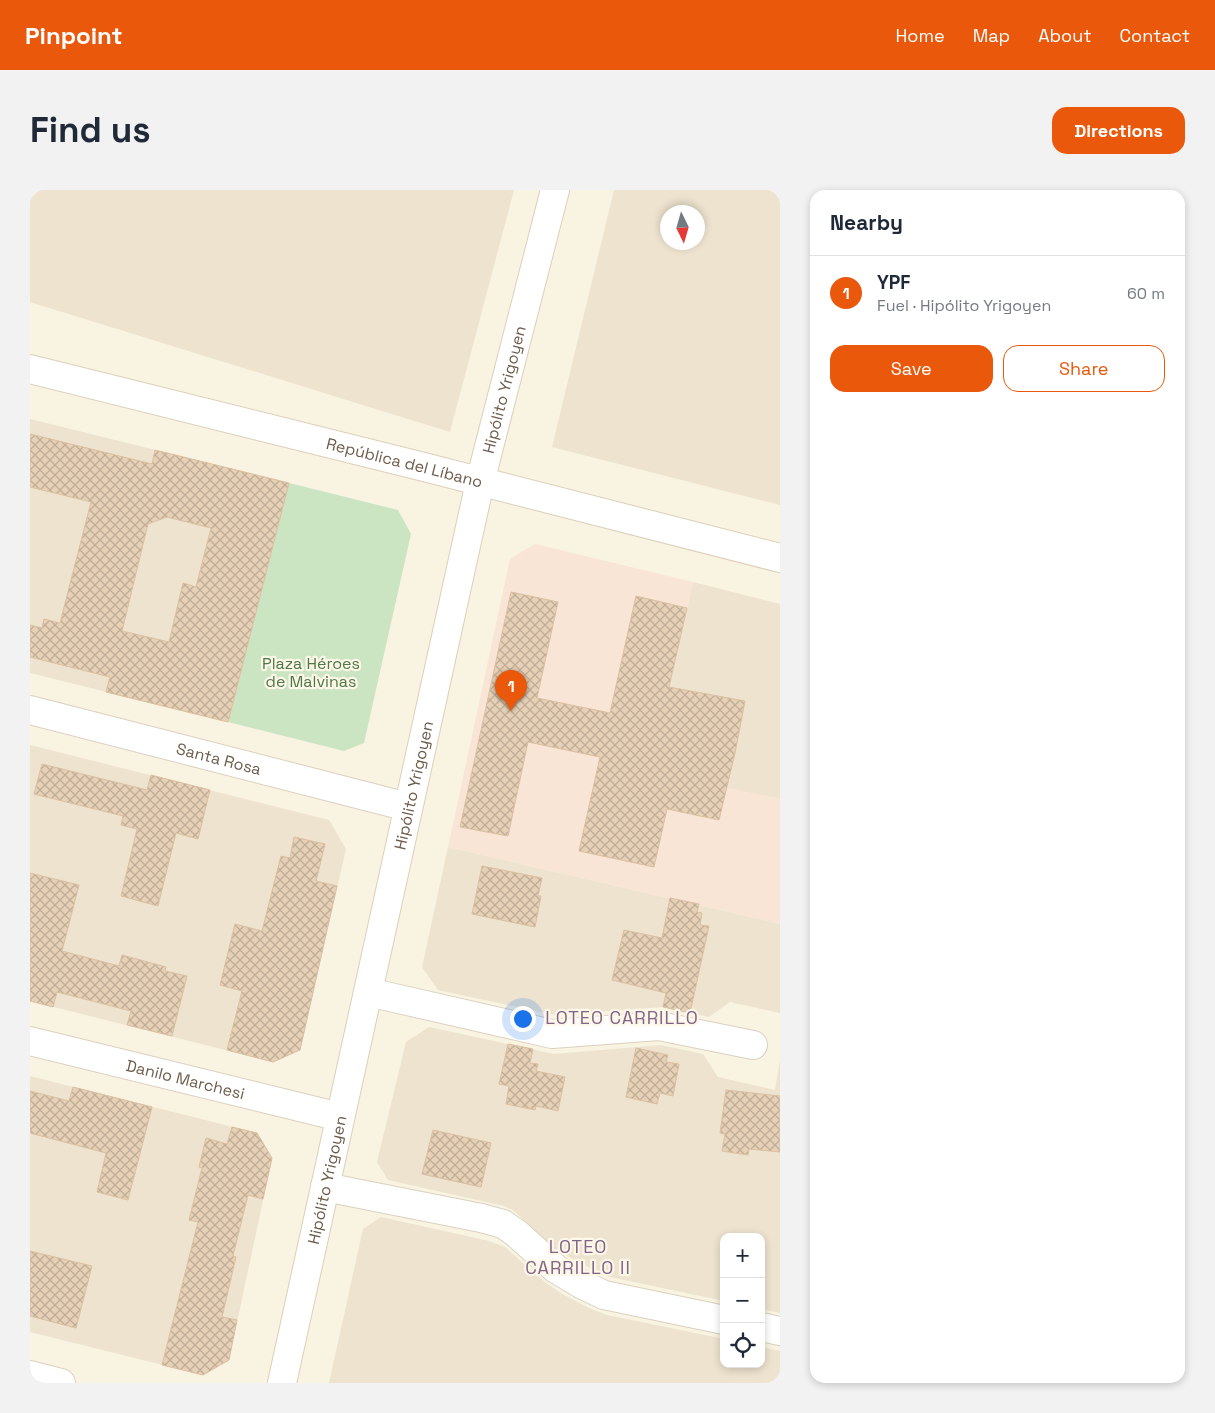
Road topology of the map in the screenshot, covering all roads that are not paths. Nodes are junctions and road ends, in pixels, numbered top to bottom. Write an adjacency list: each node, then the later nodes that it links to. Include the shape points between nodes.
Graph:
1 (555, 190): 3 (main road, Hipólito Yrigoyen)
2 (30, 368): 3 (main road, República del Líbano)
3 (480, 482): 4 (main road, República del Líbano); 6 (main road, Hipólito Yrigoyen)
4 (780, 558)
5 (30, 710): 6 (main road, Santa Rosa)
6 (408, 807): 7 (main road, Hipólito Yrigoyen)
7 (368, 992): 9 (main road, via 552,1034 659,1026); 10 (main road, Hipólito Yrigoyen)
8 (30, 1041): 10 (main road, Danilo Marchesi)
9 (753, 1045)
10 (340, 1117): 11 (main road, Hipólito Yrigoyen)
11 (325, 1187): 12 (main road, via 503,1224 556,1269 604,1295); 17 (main road, Hipólito Yrigoyen)
12 (720, 1319)
13 (765, 1329): 14 (main road)
14 (780, 1331)
15 (30, 1375): 16 (main road)
16 (61, 1383)
17 (282, 1383)

